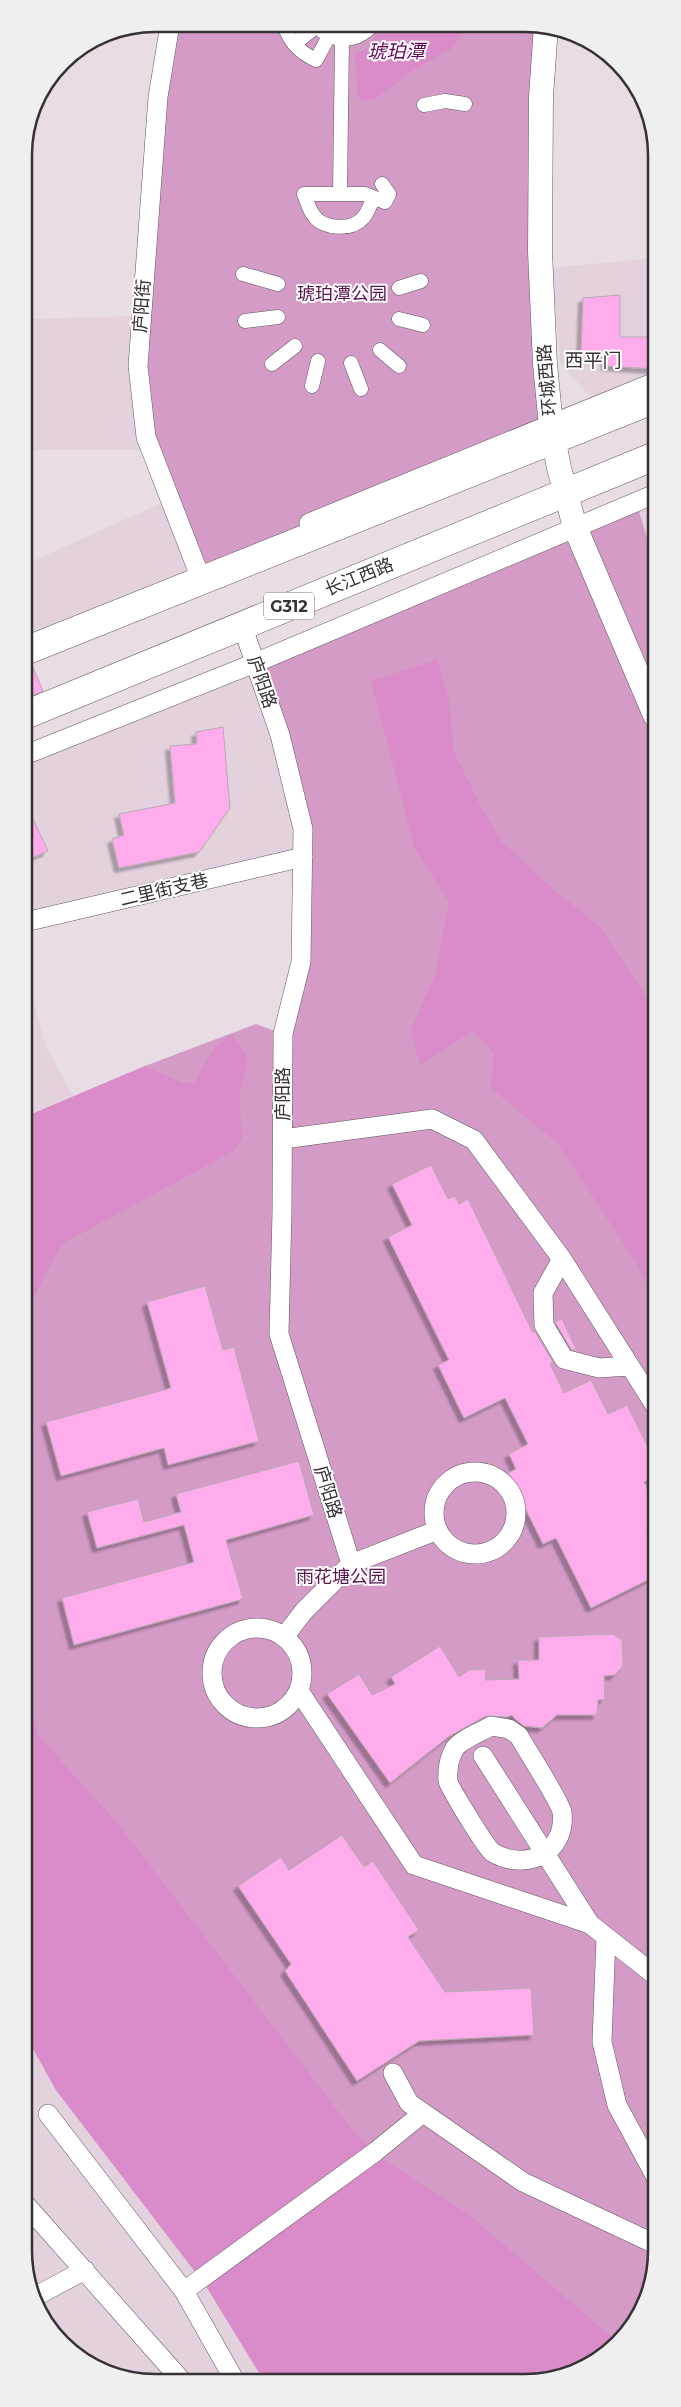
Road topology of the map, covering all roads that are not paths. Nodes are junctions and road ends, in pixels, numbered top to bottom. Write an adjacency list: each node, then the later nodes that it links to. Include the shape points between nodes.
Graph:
1 (366, 32): 7 (street, via 354,39)
2 (169, 33): 37 (street, 庐阳街, via 158,97 138,366 146,437)
3 (288, 33): 8 (street)
4 (307, 33): 8 (street)
5 (328, 33): 7 (street)
6 (545, 35): 32 (street, 环城西路, via 541,97 540,251)
7 (336, 38): 8 (street, via 316,60); 12 (street)
8 (294, 44)
9 (465, 104): 10 (street, via 444,101)
10 (424, 105)
11 (382, 184): 13 (street, via 389,194 385,202)
12 (340, 193): 13 (street, via 365,194); 13 (street, via 304,194 314,215 342,233 363,218)
13 (374, 198)
14 (244, 274): 16 (street)
15 (421, 281): 17 (street)
16 (278, 284)
17 (400, 288)
18 (278, 317): 20 (street)
19 (399, 319): 21 (street)
20 (245, 321)
21 (423, 325)
22 (294, 346): 26 (street)
23 (380, 350): 27 (street)
24 (318, 361): 28 (street)
25 (350, 363): 30 (street)
26 (272, 364)
27 (399, 366)
28 (312, 386)
29 (648, 386): 32 (street)
30 (361, 388)
31 (648, 401): 32 (highway)
32 (550, 436): 34 (street, 环城西路); 37 (highway)
33 (648, 459): 34 (highway, G312)
34 (560, 495): 36 (street, 环城西路); 38 (highway, 长江西路 / G312)
35 (648, 497): 36 (street)
36 (575, 527): 41 (street); 42 (street, 环城西路)
37 (199, 574): 39 (street); 40 (highway)
38 (242, 625): 41 (street, 庐阳路); 43 (highway, 长江西路 / G312)
39 (33, 637)
40 (33, 646)
41 (255, 663): 44 (street); 45 (street, 庐阳路, via 280,735 303,829)
42 (648, 699)
43 (33, 713)
44 (33, 752)
45 (302, 857): 46 (street, 二里街支巷); 47 (street, 庐阳路, via 301,962 283,1034)
46 (33, 920)
47 (283, 1139): 48 (street, via 432,1119 474,1140); 52 (street, 庐阳路, via 279,1334)
48 (562, 1258): 49 (street); 49 (street, via 543,1294 544,1325 564,1359 599,1368)
49 (628, 1366): 50 (street)
50 (648, 1395)
51 (438, 1530): 51 (street, via 435,1517 441,1491 462,1474 490,1475 502,1482 516,1504 516,1517 509,1536 495,1550 482,1554 456,1550); 52 (street)
52 (351, 1564): 53 (street, via 304,1611)
53 (284, 1637): 54 (street, via 301,1661); 54 (street, via 271,1630 256,1628 228,1638 212,1663 215,1693 236,1714 250,1719 280,1713)
54 (299, 1690): 57 (street, via 414,1865)
55 (483, 1756): 56 (street)
56 (545, 1854): 56 (street, via 528,1861 506,1859 490,1850 448,1783 448,1761 457,1746 491,1726 509,1729 519,1736 562,1811 559,1839); 57 (street)
57 (590, 1924): 58 (street)
58 (606, 1937): 59 (street); 63 (street, via 602,2042 617,2105)
59 (648, 1970)
60 (393, 2073): 61 (street, via 409,2103)
61 (423, 2113): 65 (street, via 522,2182); 67 (street, via 375,2152)
62 (48, 2114): 67 (street)
63 (648, 2162)
64 (32, 2212): 66 (street)
65 (648, 2241)
66 (86, 2270): 68 (street); 69 (street)
67 (184, 2291): 70 (street)
68 (41, 2294)
69 (176, 2374)
70 (231, 2374)

